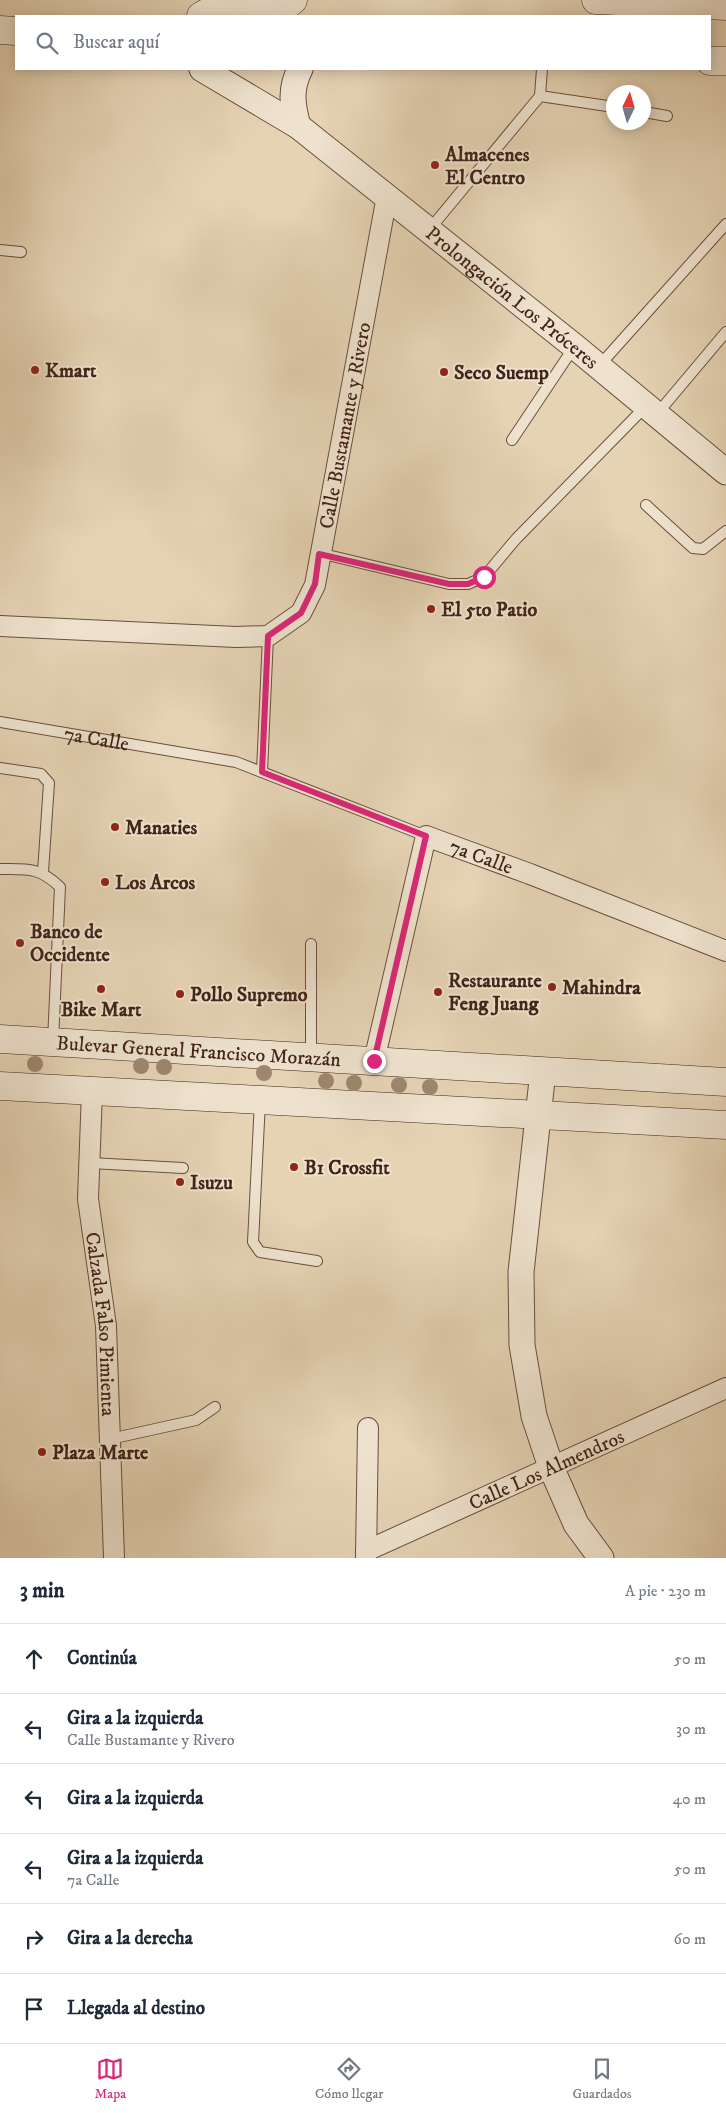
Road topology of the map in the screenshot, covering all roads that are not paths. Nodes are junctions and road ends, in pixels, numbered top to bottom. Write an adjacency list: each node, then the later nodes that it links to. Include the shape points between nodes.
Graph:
1 (293, 0): 4 (main road, via 288,4 223,4)
2 (596, 0): 3 (main road)
3 (726, 6)
4 (203, 15)
5 (0, 30): 6 (main road)
6 (15, 31)
7 (711, 61): 8 (main road)
8 (726, 61)
9 (204, 70): 16 (street, Prolongación Los Próceres)
10 (300, 70): 16 (street, via 292,92)
11 (542, 70): 12 (lane)
12 (540, 96): 13 (lane); 19 (lane)
13 (606, 107)
14 (651, 113): 15 (lane)
15 (667, 116)
16 (298, 126): 17 (street, Prolongación Los Próceres)
17 (387, 196): 19 (street, Prolongación Los Próceres); 30 (street, Calle Bustamante y Rivero)
18 (726, 224): 24 (lane)
19 (429, 230): 23 (street, Prolongación Los Próceres)
20 (0, 250): 21 (lane)
21 (21, 252)
22 (726, 332): 25 (lane)
23 (574, 346): 24 (street, Prolongación Los Próceres); 26 (lane)
24 (599, 366): 25 (street, Prolongación Los Próceres)
25 (651, 410): 27 (street, Prolongación Los Próceres); 30 (lane, via 522,532 484,577 468,584 449,584)
26 (512, 440)
27 (726, 472)
28 (646, 505): 29 (lane, via 693,548 703,549)
29 (726, 531)
30 (319, 554): 32 (street, Calle Bustamante y Rivero, via 315,584 301,613)
31 (0, 626): 32 (street)
32 (268, 636): 35 (lane)
33 (0, 722): 35 (lane, 7a Calle, via 236,762)
34 (0, 768): 38 (lane, via 41,774 47,778)
35 (262, 772): 36 (lane, 7a Calle)
36 (426, 836): 40 (street, 7a Calle); 44 (street)
37 (0, 870): 38 (lane)
38 (43, 872): 42 (lane, via 60,888)
39 (310, 944): 43 (lane)
40 (726, 951)
41 (0, 1039): 42 (main road, Bulevar General Francisco Morazán)
42 (53, 1042): 43 (main road, Bulevar General Francisco Morazán)
43 (311, 1057): 44 (main road, Bulevar General Francisco Morazán)
44 (374, 1061): 45 (main road, Bulevar General Francisco Morazán)
45 (543, 1071): 46 (main road, Bulevar General Francisco Morazán); 50 (street)
46 (726, 1082)
47 (0, 1086): 48 (main road)
48 (92, 1091): 49 (main road); 52 (street, Calzada Falso Pimienta)
49 (260, 1100): 50 (main road); 54 (lane, via 253,1242 260,1252)
50 (538, 1115): 51 (main road); 59 (street, via 521,1272 522,1345 534,1416)
51 (726, 1125)
52 (90, 1163): 53 (lane); 58 (street, Calzada Falso Pimienta, via 88,1199 106,1326)
53 (183, 1168)
54 (317, 1261)
55 (726, 1388): 59 (street, Calle Los Almendros)
56 (215, 1407): 58 (lane, via 196,1420)
57 (368, 1428): 60 (street)
58 (110, 1440): 61 (street, Calzada Falso Pimienta)
59 (550, 1466): 60 (street, Calle Los Almendros); 62 (street, via 576,1524)
60 (366, 1555)
61 (114, 1558)
62 (601, 1558)

